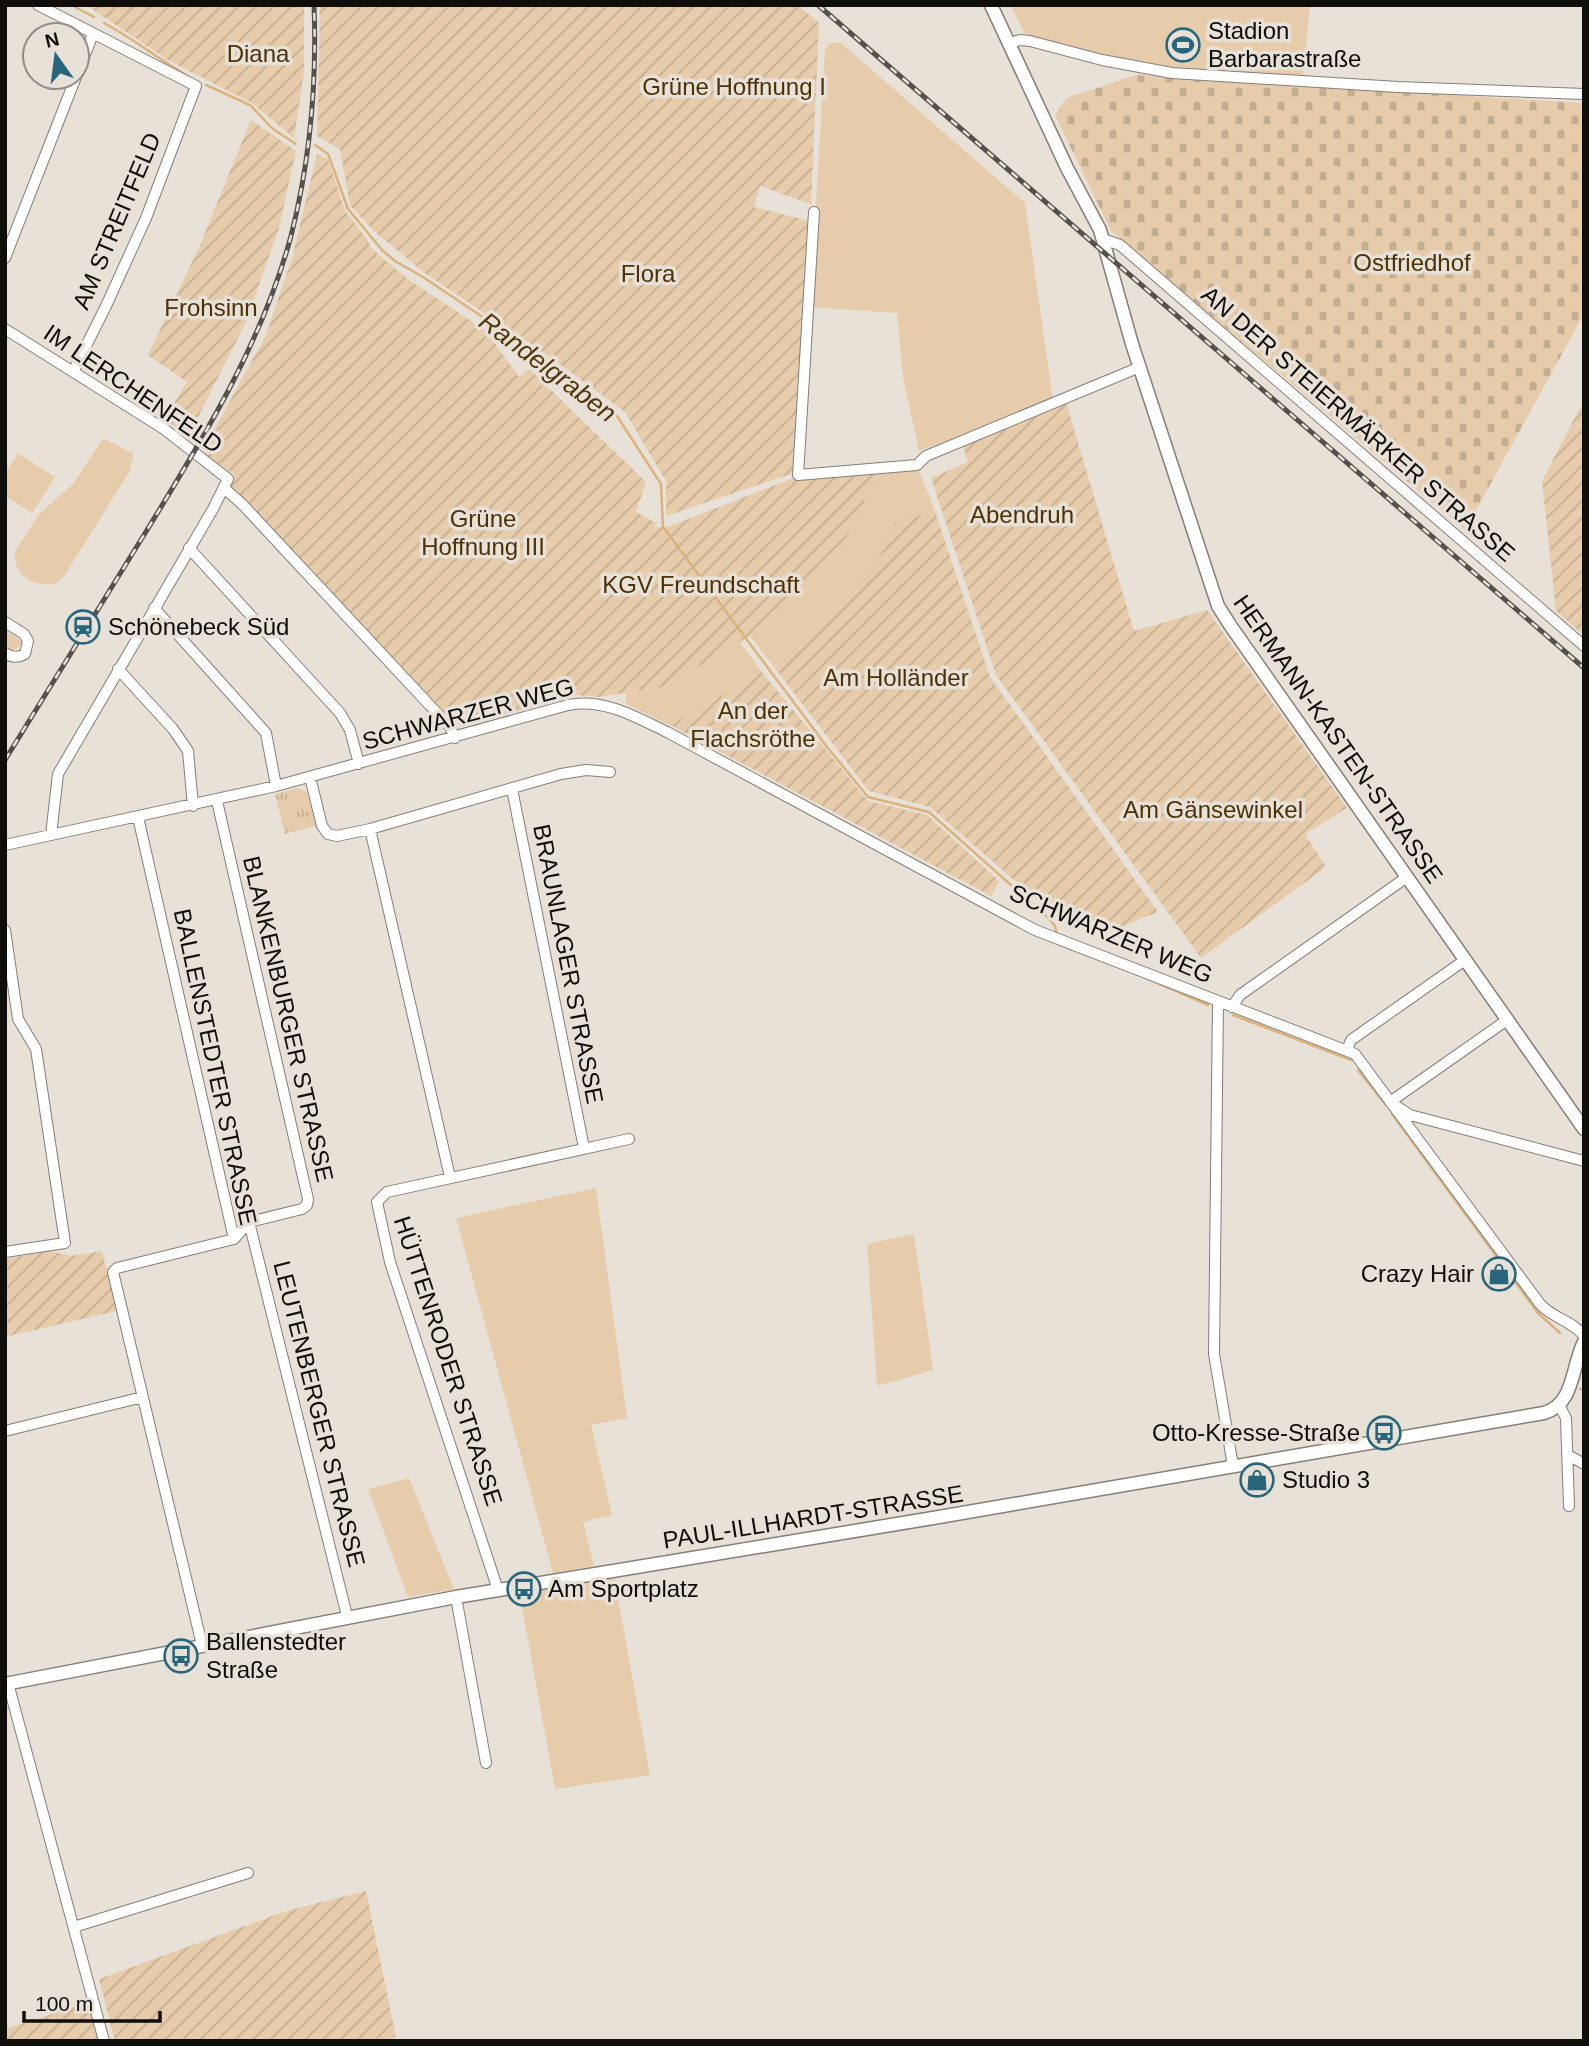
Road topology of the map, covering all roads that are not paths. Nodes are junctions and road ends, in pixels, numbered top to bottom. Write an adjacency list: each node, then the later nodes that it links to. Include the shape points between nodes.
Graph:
1 (38, 5): 3 (street)
2 (991, 5): 5 (street, HERMANN-KASTEN-STRASSE)
3 (93, 34): 4 (street); 13 (street, AM STREITFELD, via 197,86 146,218)
4 (91, 39)
5 (1010, 43): 7 (street, via 1030,41 1172,73); 9 (street, HERMANN-KASTEN-STRASSE)
6 (71, 91): 10 (street)
7 (1584, 94)
8 (814, 212): 12 (street, via 798,475 917,465 926,456)
9 (1103, 239): 12 (street, HERMANN-KASTEN-STRASSE); 18 (street, AN DER STEIERMÄRKER STRASSE, via 1120,245)
10 (5, 258)
11 (5, 329): 13 (street, IM LERCHENFELD)
12 (1140, 367): 33 (street, HERMANN-KASTEN-STRASSE, via 1218,606)
13 (73, 372): 14 (street, IM LERCHENFELD, via 177,439 228,479)
14 (224, 488): 15 (street); 21 (street)
15 (188, 548): 16 (street); 22 (street, via 340,713)
16 (154, 608): 20 (street); 25 (street, via 266,733)
17 (5, 622): 19 (street, via 28,641 19,657)
18 (1584, 646)
19 (5, 653)
20 (118, 669): 28 (street, via 188,751); 31 (street, via 58,774)
21 (455, 737): 22 (street, SCHWARZER WEG); 36 (street, SCHWARZER WEG, via 568,705 611,707 667,732 1046,934)
22 (359, 764): 24 (street, SCHWARZER WEG)
23 (610, 772): 26 (street, via 561,774)
24 (310, 777): 25 (street, SCHWARZER WEG); 30 (street, via 328,834)
25 (276, 786): 27 (street, SCHWARZER WEG)
26 (512, 789): 30 (street); 43 (street, BRAUNLAGER STRASSE)
27 (217, 800): 28 (street, SCHWARZER WEG); 46 (street, BLANKENBURGER STRASSE, via 308,1199 302,1209)
28 (193, 806): 29 (street, SCHWARZER WEG)
29 (138, 817): 31 (street, SCHWARZER WEG); 47 (street, BALLENSTEDTER STRASSE)
30 (370, 829): 45 (street)
31 (51, 835): 32 (street, SCHWARZER WEG)
32 (5, 845)
33 (1407, 877): 35 (street, HERMANN-KASTEN-STRASSE); 37 (street, via 1240,995)
34 (5, 930): 48 (street, via 18,1019 36,1049 65,1243)
35 (1465, 960): 38 (street, HERMANN-KASTEN-STRASSE); 39 (street, via 1351,1040)
36 (1218, 1002): 37 (street); 56 (street, via 1214,1354)
37 (1232, 1007): 39 (street)
38 (1507, 1020): 40 (street); 41 (street, HERMANN-KASTEN-STRASSE)
39 (1347, 1050): 40 (street, via 1362,1062)
40 (1390, 1102): 44 (street, via 1410,1115); 49 (street, via 1540,1304)
41 (1584, 1129)
42 (629, 1139): 43 (street)
43 (584, 1148): 45 (street)
44 (1584, 1161)
45 (450, 1177): 58 (street, HÜTTENRODER STRASSE, via 387,1192 378,1198 377,1207 390,1262)
46 (249, 1222): 47 (street); 60 (street, LEUTENBERGER STRASSE)
47 (233, 1239): 51 (street, BALLENSTEDTER STRASSE, via 114,1270)
48 (5, 1252)
49 (1584, 1336)
50 (1584, 1342): 52 (street)
51 (143, 1397): 53 (street); 61 (street, BALLENSTEDTER STRASSE)
52 (1559, 1405): 54 (street, via 1566,1418); 56 (street, PAUL-ILLHARDT-STRASSE, via 1544,1413)
53 (5, 1431)
54 (1568, 1455): 55 (street); 57 (street)
55 (1584, 1464)
56 (1233, 1466): 58 (street, PAUL-ILLHARDT-STRASSE)
57 (1569, 1506)
58 (498, 1590): 59 (street, PAUL-ILLHARDT-STRASSE)
59 (456, 1597): 60 (street, PAUL-ILLHARDT-STRASSE); 63 (street)
60 (347, 1616): 61 (street, PAUL-ILLHARDT-STRASSE)
61 (202, 1645): 62 (street, PAUL-ILLHARDT-STRASSE)
62 (7, 1684): 65 (street)
63 (486, 1763)
64 (248, 1873): 65 (street)
65 (74, 1927): 66 (street)
66 (104, 2041)

